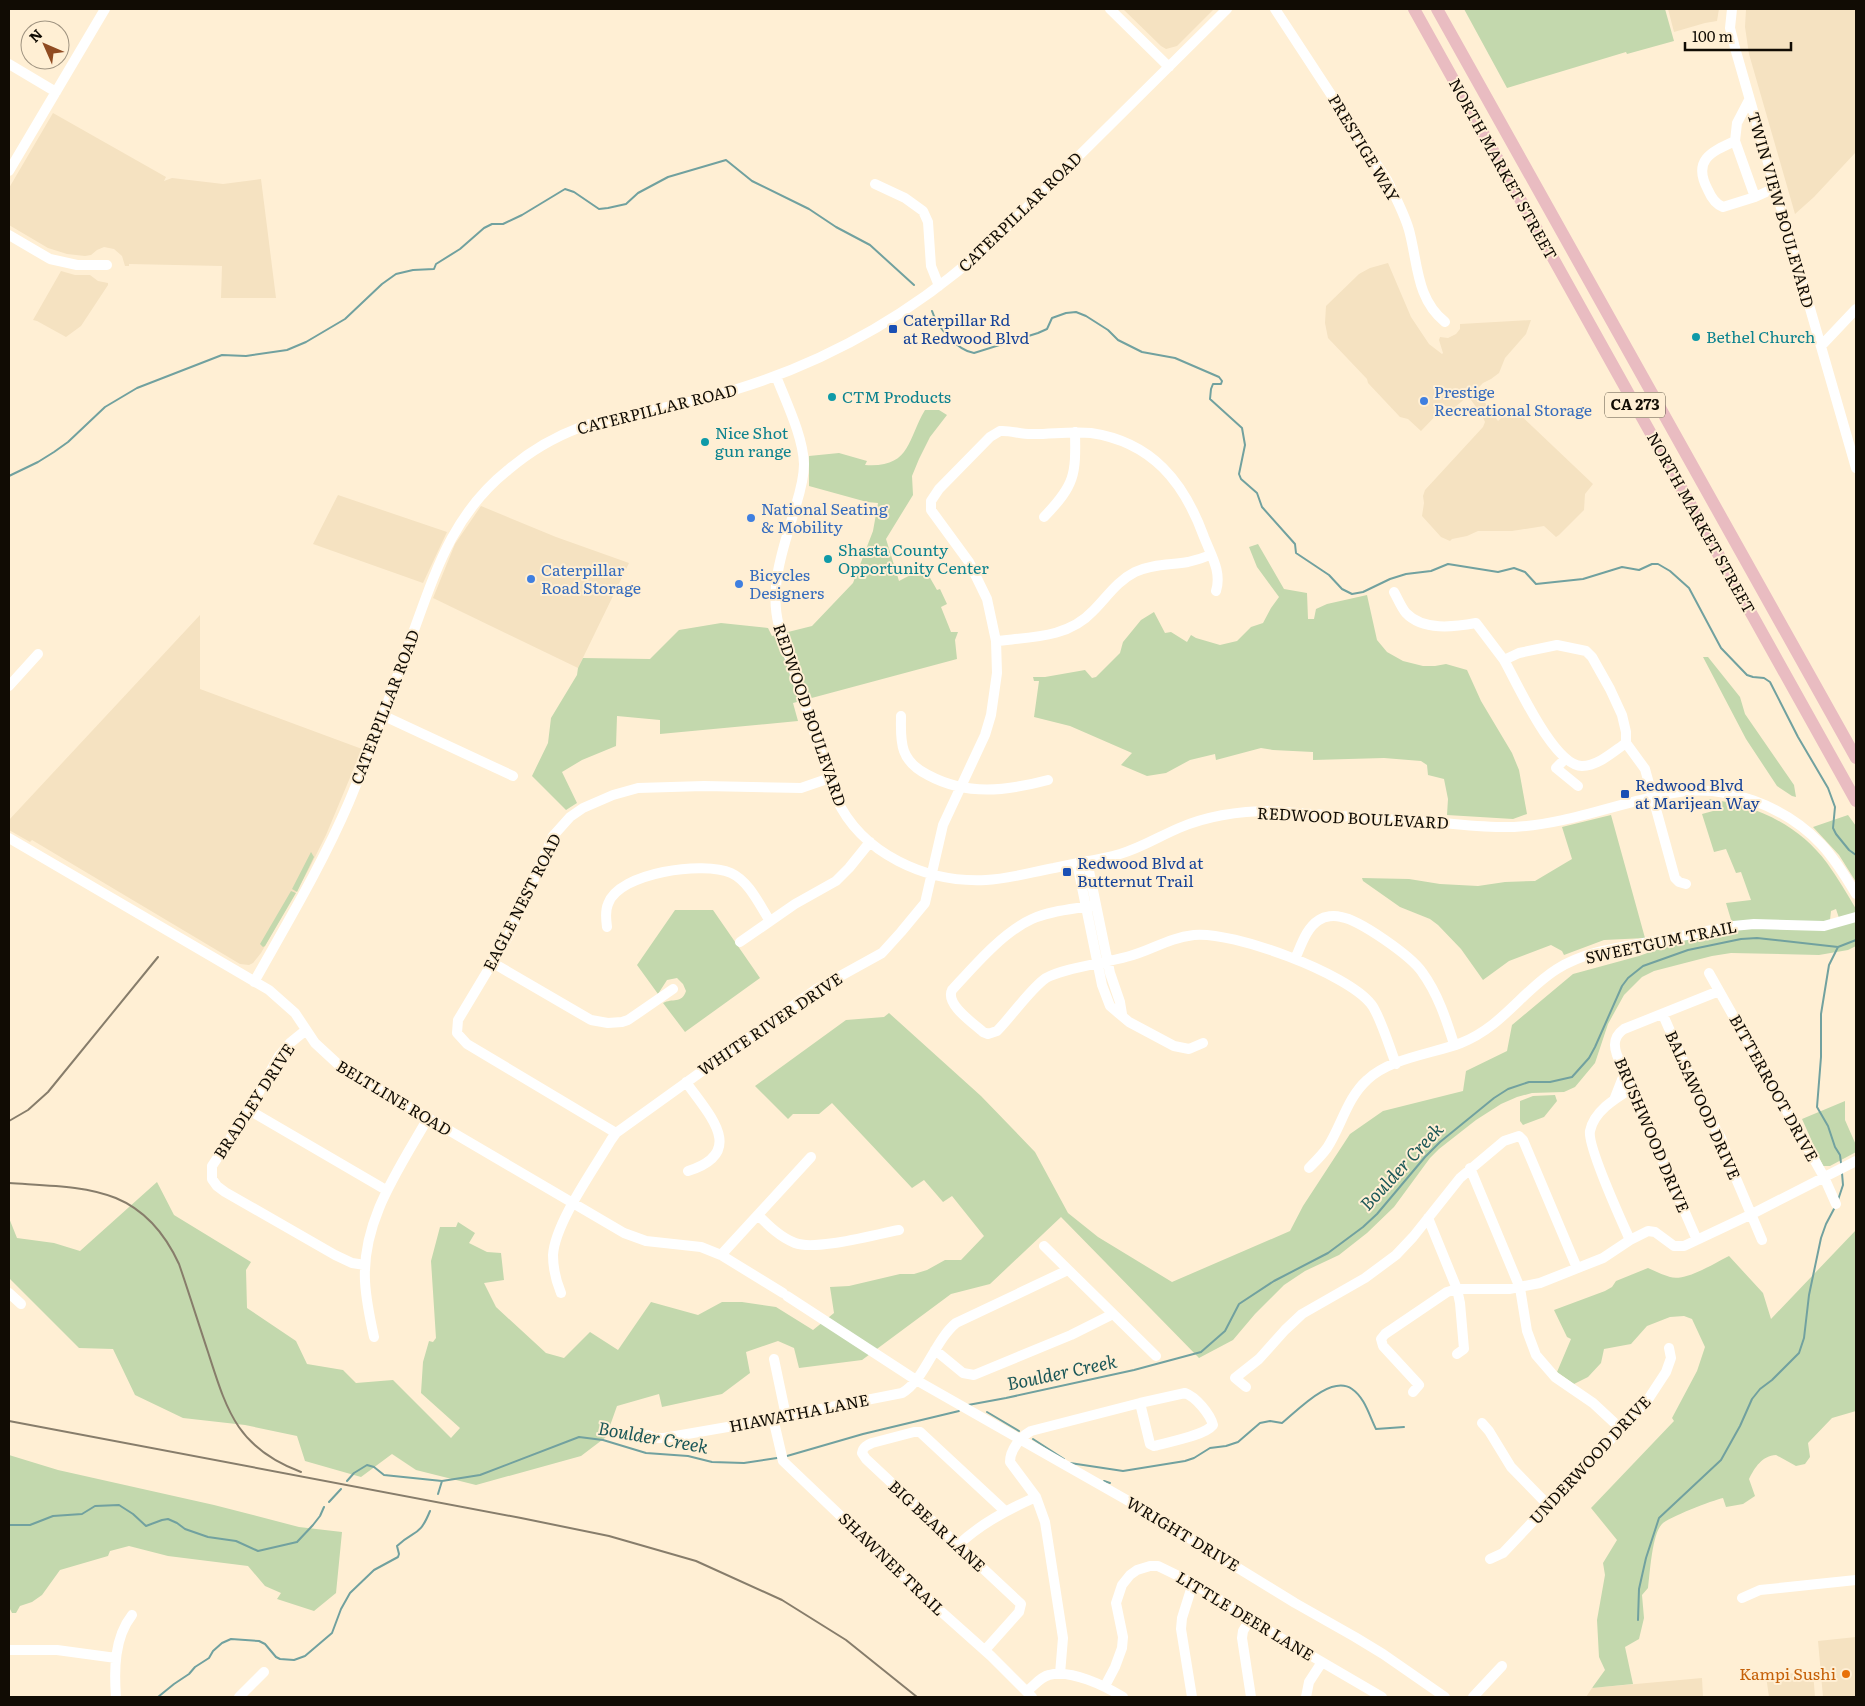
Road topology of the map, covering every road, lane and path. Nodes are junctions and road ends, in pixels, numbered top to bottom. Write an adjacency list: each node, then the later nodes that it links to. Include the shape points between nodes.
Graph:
1 (104, 9): 10 (street)
2 (1110, 9): 9 (street)
3 (1227, 9): 9 (street, CATERPILLAR ROAD)
4 (1275, 9): 21 (street, PRESTIGE WAY, via 1391,188 1408,228 1422,292 1434,313)
5 (1414, 9): 45 (main road, NORTH MARKET STREET / CA 273)
6 (1437, 9): 37 (main road, NORTH MARKET STREET / CA 273)
7 (1732, 9): 11 (street, TWIN VIEW BOULEVARD, via 1731,32)
8 (9, 64): 10 (street)
9 (1169, 67): 19 (street, CATERPILLAR ROAD, via 996,238)
10 (56, 92): 13 (street)
11 (1749, 100): 12 (street, via 1737,123); 15 (street, TWIN VIEW BOULEVARD)
12 (1735, 141): 16 (street); 16 (street, via 1716,150 1705,160 1703,181 1718,205 1723,207)
13 (9, 172)
14 (875, 184): 19 (street, via 906,198 923,211 928,222 931,266)
15 (1775, 188): 16 (street); 22 (street, TWIN VIEW BOULEVARD)
16 (1755, 197)
17 (9, 235): 18 (street, via 50,259 77,265)
18 (107, 265)
19 (939, 286): 23 (street, CATERPILLAR ROAD, via 865,335)
20 (1856, 310): 22 (street)
21 (1445, 322)
22 (1821, 346): 25 (street, TWIN VIEW BOULEVARD)
23 (776, 376): 34 (street, CATERPILLAR ROAD, via 712,397 581,427 543,445 509,469 472,506 446,548); 40 (street, REDWOOD BOULEVARD, via 800,443 804,464 800,492 776,581 776,615)
24 (1075, 432): 26 (street, via 1073,480 1063,497); 27 (street, via 1116,440 1160,464 1190,503); 30 (street, WHITE RIVER DRIVE, via 1032,434 1004,430 996,433 939,489 931,501 931,510 980,582)
25 (1856, 468)
26 (1044, 517)
27 (1210, 555): 28 (street, via 1219,576); 30 (street, via 1136,572 1121,581 1082,622 1067,631)
28 (1216, 591)
29 (1394, 592): 32 (street, via 1404,610 1422,624 1476,623)
30 (996, 640): 43 (street, WHITE RIVER DRIVE, via 994,704)
31 (38, 654): 33 (street)
32 (1504, 660): 36 (street, via 1550,645 1586,651 1622,715); 38 (street, via 1547,738)
33 (9, 686)
34 (382, 715): 39 (street); 61 (street, CATERPILLAR ROAD, via 329,847)
35 (901, 716): 43 (street, via 904,753 911,762 925,774)
36 (1626, 743): 38 (street, via 1584,766); 44 (street, via 1645,769)
37 (1856, 758)
38 (1565, 759): 42 (street, via 1556,768)
39 (513, 776)
40 (830, 778): 47 (street, REDWOOD BOULEVARD, via 843,812 854,828); 58 (street, EAGLE NEST ROAD, via 801,788 638,788 583,808 553,836 509,935)
41 (1048, 780): 43 (street, via 999,789)
42 (1578, 786)
43 (960, 788): 49 (street, WHITE RIVER DRIVE, via 939,838)
44 (1652, 797): 48 (street, REDWOOD BOULEVARD, via 1556,821 1512,827 1272,811 1239,812 1207,818 1132,850); 50 (street, via 1675,878); 51 (street, REDWOOD BOULEVARD, via 1701,790 1730,794 1766,805 1799,824 1817,840)
45 (1856, 801)
46 (9, 838): 61 (street, BELTLINE ROAD)
47 (870, 842): 49 (street, REDWOOD BOULEVARD, via 912,869); 54 (street, via 836,881)
48 (1082, 862): 49 (street, REDWOOD BOULEVARD, via 987,880 963,880); 52 (street)
49 (932, 874): 70 (street, WHITE RIVER DRIVE, via 925,903 882,953 815,990)
50 (1686, 884)
51 (1856, 894)
52 (1091, 906): 59 (street); 59 (street, via 1041,916 1024,923 998,943 954,988 950,997 952,1004 988,1034 997,1031 1044,980 1054,974)
53 (1856, 917): 67 (street, SWEETGUM TRAIL, via 1824,926 1733,926 1601,952 1572,961 1538,982 1489,1029)
54 (770, 921): 55 (street, via 743,882 732,874 715,869 685,869 646,876 619,890 608,903); 56 (street)
55 (608, 927)
56 (740, 942)
57 (1295, 959): 59 (street, via 1236,940 1196,935 1168,940 1134,956); 67 (street, via 1309,930 1320,920 1341,917 1356,923 1403,952 1421,969 1440,1003); 68 (street, via 1337,980 1373,1006)
58 (493, 963): 62 (street, via 601,1023 628,1020); 75 (street, EAGLE NEST ROAD, via 458,1020 459,1037)
59 (1103, 963): 66 (street, via 1102,985 1114,1010 1142,1030 1174,1046 1189,1048)
60 (1709, 973): 63 (street, BITTERROOT DRIVE)
61 (254, 982): 65 (street, BELTLINE ROAD, via 290,1007)
62 (673, 990)
63 (1719, 991): 64 (street); 81 (street, BITTERROOT DRIVE)
64 (1663, 1015): 69 (street, BRUSHWOOD DRIVE, via 1621,1032 1616,1038 1614,1046); 85 (street, BALSAWOOD DRIVE, via 1704,1108 1721,1138)
65 (306, 1030): 73 (street, BRADLEY DRIVE, via 286,1047); 74 (street, BELTLINE ROAD, via 322,1051 341,1067)
66 (1203, 1043)
67 (1454, 1044): 68 (street, SWEETGUM TRAIL)
68 (1396, 1064): 78 (street, SWEETGUM TRAIL, via 1380,1070 1359,1088 1327,1148)
69 (1625, 1072): 71 (street, BRUSHWOOD DRIVE); 72 (street)
70 (686, 1082): 75 (street, WHITE RIVER DRIVE); 80 (street, via 716,1127 721,1143 717,1153 703,1167)
71 (1632, 1088): 72 (street); 90 (street, BRUSHWOOD DRIVE)
72 (1613, 1100): 89 (street, via 1599,1114 1589,1136)
73 (249, 1110): 82 (street); 94 (street, BRADLEY DRIVE, via 212,1166 214,1183 335,1255)
74 (428, 1118): 82 (street); 84 (street, BELTLINE ROAD)
75 (616, 1133): 84 (street, WHITE RIVER DRIVE)
76 (811, 1157): 86 (street)
77 (1856, 1161): 81 (street)
78 (1309, 1168)
79 (1470, 1168): 87 (street); 95 (street, via 1504,1142 1519,1136); 97 (street)
80 (688, 1171)
81 (1824, 1177): 83 (street, BITTERROOT DRIVE); 85 (street)
82 (386, 1190): 94 (street, via 372,1228)
83 (1836, 1204)
84 (573, 1205): 93 (street, BELTLINE ROAD, via 638,1239 691,1245); 100 (street, WHITE RIVER DRIVE, via 560,1227 553,1254)
85 (1752, 1214): 90 (street); 91 (street, BALSAWOOD DRIVE)
86 (758, 1215): 88 (street, via 779,1234 794,1243 806,1245); 93 (street)
87 (1428, 1218): 98 (street); 110 (street, via 1406,1245 1380,1267 1296,1319 1259,1359 1235,1378)
88 (899, 1230)
89 (1630, 1240): 90 (street, via 1648,1231 1655,1232 1674,1246 1684,1246); 95 (street, via 1604,1258)
90 (1697, 1240)
91 (1762, 1240)
92 (1044, 1246): 96 (street)
93 (721, 1255): 109 (street, BELTLINE ROAD)
94 (365, 1265): 103 (street, via 366,1300)
95 (1577, 1268): 97 (street)
96 (1068, 1270): 102 (street); 105 (street, via 956,1323)
97 (1520, 1288): 98 (street); 116 (street, via 1530,1343 1540,1361 1555,1377 1593,1403)
98 (1457, 1289): 106 (street, via 1464,1349); 111 (street, via 1438,1296 1382,1337 1383,1346 1419,1385)
99 (9, 1293): 101 (street)
100 (561, 1293)
101 (21, 1304)
102 (1113, 1314): 105 (street, via 974,1375 963,1373); 107 (street)
103 (374, 1337)
104 (1669, 1348): 116 (street, UNDERWOOD DRIVE, via 1671,1358 1663,1378 1647,1401)
105 (935, 1350): 109 (street)
106 (1457, 1354)
107 (1156, 1356)
108 (774, 1359): 113 (street)
109 (916, 1380): 113 (street, HIAWATHA LANE, via 899,1394); 118 (street, WRIGHT DRIVE)
110 (1246, 1387)
111 (1413, 1392)
112 (1140, 1403): 112 (street, via 1188,1394 1208,1415 1213,1426 1201,1433 1154,1446 1149,1440); 118 (street, via 1037,1429)
113 (786, 1416): 114 (street, HIAWATHA LANE)
114 (773, 1418): 117 (street, HIAWATHA LANE, via 659,1439); 130 (street, SHAWNEE TRAIL, via 783,1461)
115 (1482, 1423): 120 (street, via 1511,1467)
116 (1621, 1428): 120 (street, UNDERWOOD DRIVE)
117 (648, 1436)
118 (1020, 1440): 119 (street, via 1010,1462); 145 (street, WRIGHT DRIVE, via 1132,1503 1362,1642)
119 (1036, 1497): 121 (street); 135 (street, via 1045,1522 1063,1638)
120 (1548, 1505): 123 (street, UNDERWOOD DRIVE, via 1503,1553)
121 (1005, 1511): 122 (street); 122 (street, BIG BEAR LANE, via 923,1434 914,1432 867,1445 862,1453 866,1459)
122 (957, 1546): 130 (street, BIG BEAR LANE, via 1021,1604 1019,1612)
123 (1490, 1560)
124 (1856, 1580): 126 (street, via 1760,1590)
125 (1193, 1583): 128 (street, LITTLE DEER LANE); 136 (street, LITTLE DEER LANE, via 1158,1566 1137,1570 1126,1580 1116,1603 1122,1648); 141 (street, via 1181,1629)
126 (1745, 1596)
127 (132, 1615): 131 (street, via 122,1631)
128 (1250, 1619): 132 (street, LITTLE DEER LANE); 142 (street, via 1242,1638)
129 (9, 1650): 131 (street, via 57,1650)
130 (985, 1650): 137 (street, SHAWNEE TRAIL)
131 (116, 1658): 138 (street)
132 (1322, 1662): 143 (street, via 1308,1682); 144 (street, LITTLE DEER LANE)
133 (1502, 1666): 146 (street)
134 (264, 1672): 139 (street)
135 (1060, 1674): 136 (street); 137 (street, via 1043,1678)
136 (1105, 1686): 140 (street)
137 (1030, 1694)
138 (116, 1697)
139 (239, 1697)
140 (1123, 1697)
141 (1192, 1697)
142 (1251, 1697)
143 (1306, 1697)
144 (1382, 1697)
145 (1445, 1697)
146 (1473, 1697)

